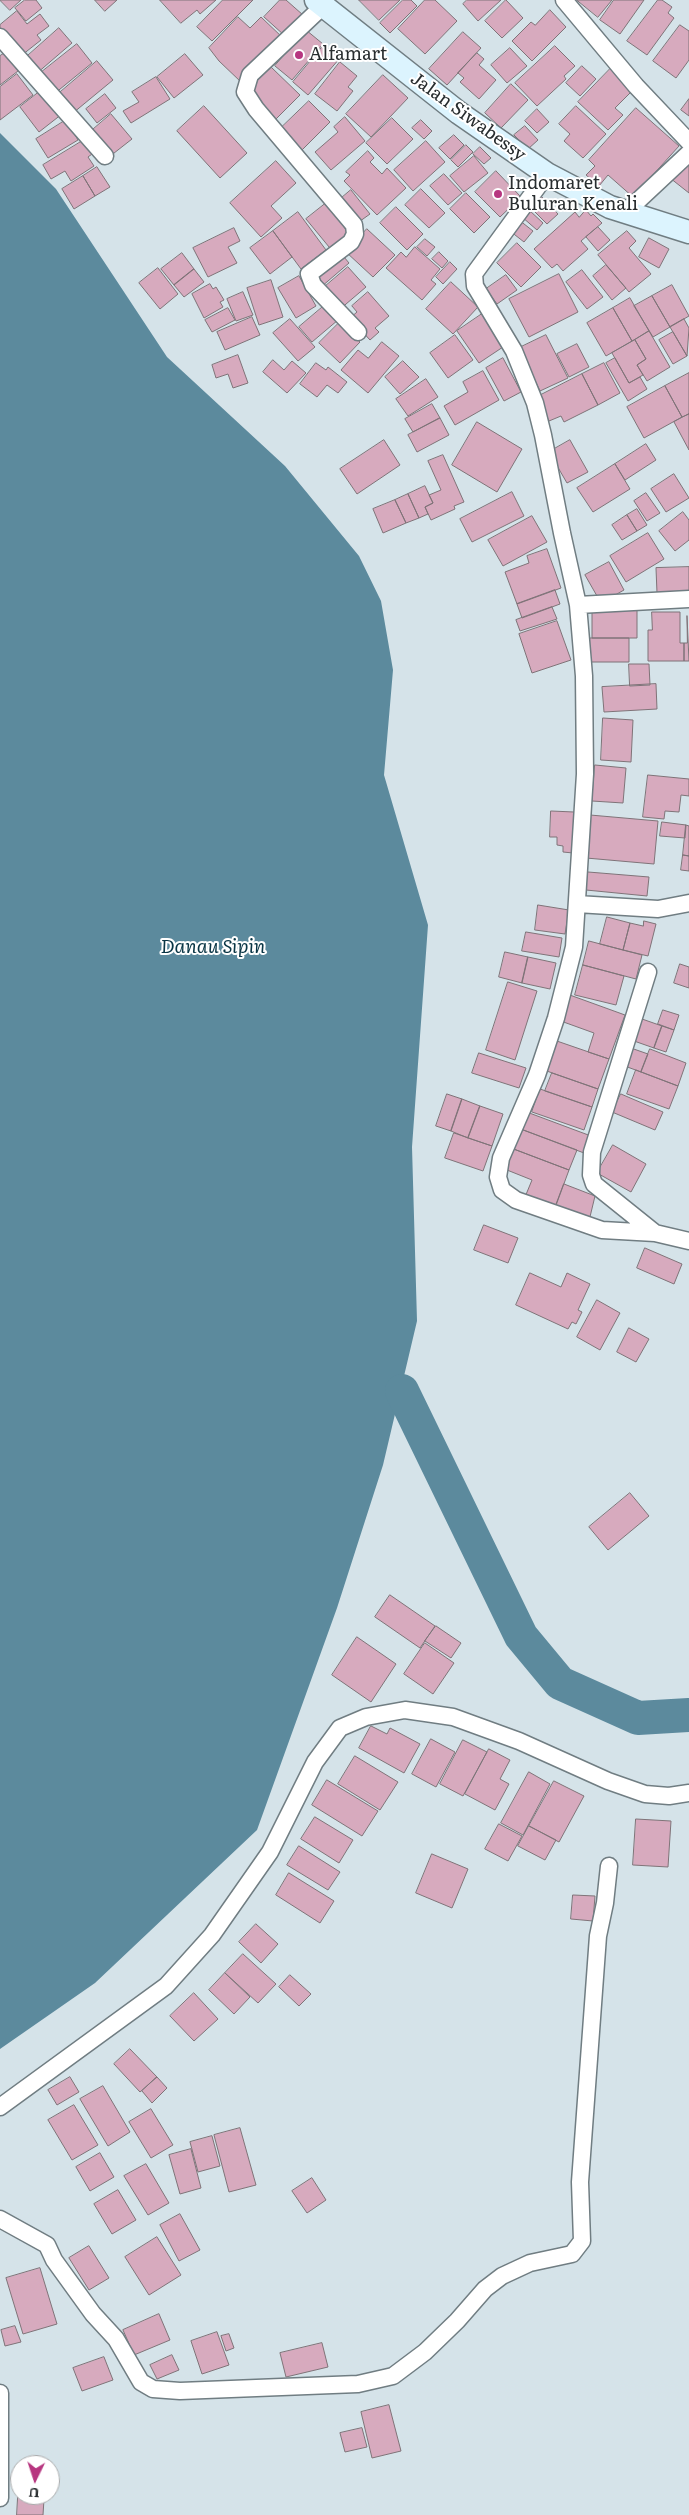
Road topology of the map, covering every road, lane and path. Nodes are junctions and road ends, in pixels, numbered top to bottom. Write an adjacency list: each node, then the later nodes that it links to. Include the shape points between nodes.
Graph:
1 (564, 0): 4 (street, via 636,86)
2 (320, 3): 7 (main road, Jalan Siwabessy, via 459,113); 10 (street, via 250,75 246,92 256,109 354,225 355,234 351,242 308,274 313,284)
3 (0, 37): 6 (street)
4 (689, 142)
5 (689, 153): 8 (street)
6 (106, 156)
7 (547, 174): 8 (main road, Jalan Siwabessy); 12 (street, via 474,274 474,280 514,351 535,403)
8 (626, 212): 9 (main road, Jalan Siwabessy)
9 (689, 232)
10 (358, 332)
11 (689, 599): 12 (street)
12 (578, 605): 14 (street, via 584,676 585,774)
13 (689, 903): 14 (street, via 658,909)
14 (577, 904): 16 (street, via 574,947 556,1018 537,1075 501,1158 498,1177 502,1190 516,1200 602,1230)
15 (648, 972): 16 (street, via 590,1165 594,1184)
16 (655, 1233): 17 (street)
17 (689, 1240)
18 (689, 1793): 20 (street, via 669,1796 644,1794 453,1717 405,1710 366,1717 340,1728 315,1762 270,1852 212,1935 166,1986)
19 (609, 1866): 21 (street, via 606,1903 598,1936 580,2182 582,2241 572,2254 530,2263 502,2276 485,2289 425,2352 393,2376 358,2384 180,2391 153,2389 141,2382 116,2339 93,2314 47,2245)
20 (0, 2107)
21 (0, 2219)
22 (0, 2393): 23 (street)
23 (0, 2498)

